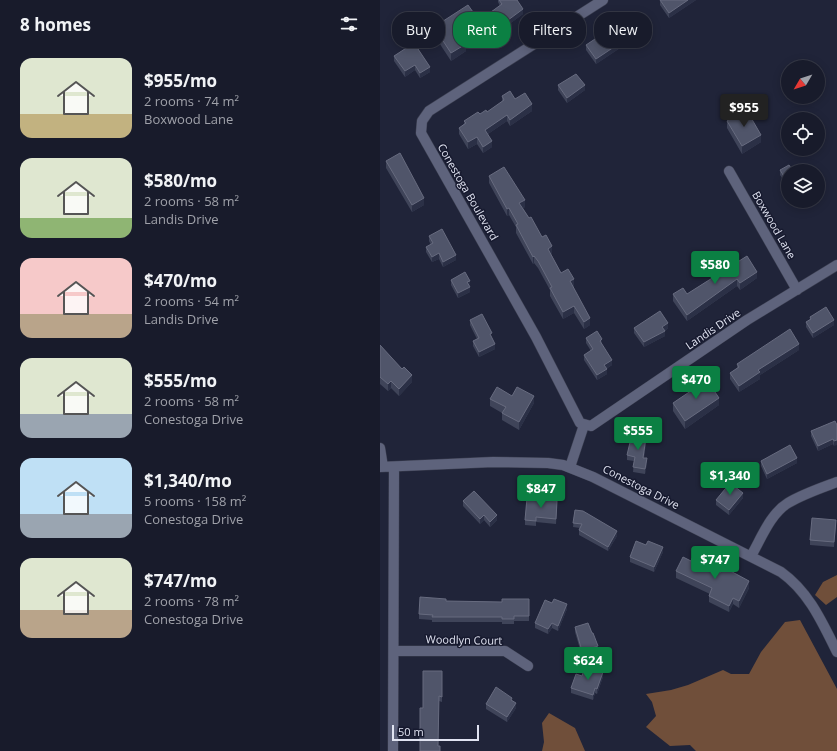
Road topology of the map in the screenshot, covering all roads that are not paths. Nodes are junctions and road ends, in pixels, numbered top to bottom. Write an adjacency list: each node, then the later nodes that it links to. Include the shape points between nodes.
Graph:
1 (603, 0): 5 (street, Conestoga Boulevard, via 429,111 422,121 421,132 536,337 580,423)
2 (729, 171): 4 (street, Boxwood Lane)
3 (837, 264): 4 (street, Landis Drive)
4 (797, 290): 5 (street, Landis Drive, via 748,320 592,426)
5 (584, 425): 9 (street)
6 (380, 448): 7 (street)
7 (381, 467): 8 (street, Conestoga Drive)
8 (394, 467): 9 (street, Conestoga Drive, via 493,462 548,463); 12 (street)
9 (570, 467): 11 (street, Conestoga Drive)
10 (837, 482): 11 (street, via 788,503 779,510)
11 (751, 556): 13 (street, Conestoga Drive, via 781,572 800,588 814,607)
12 (395, 651): 14 (street, Woodlyn Court, via 504,651); 15 (street)
13 (837, 652)
14 (528, 666)
15 (393, 751)

